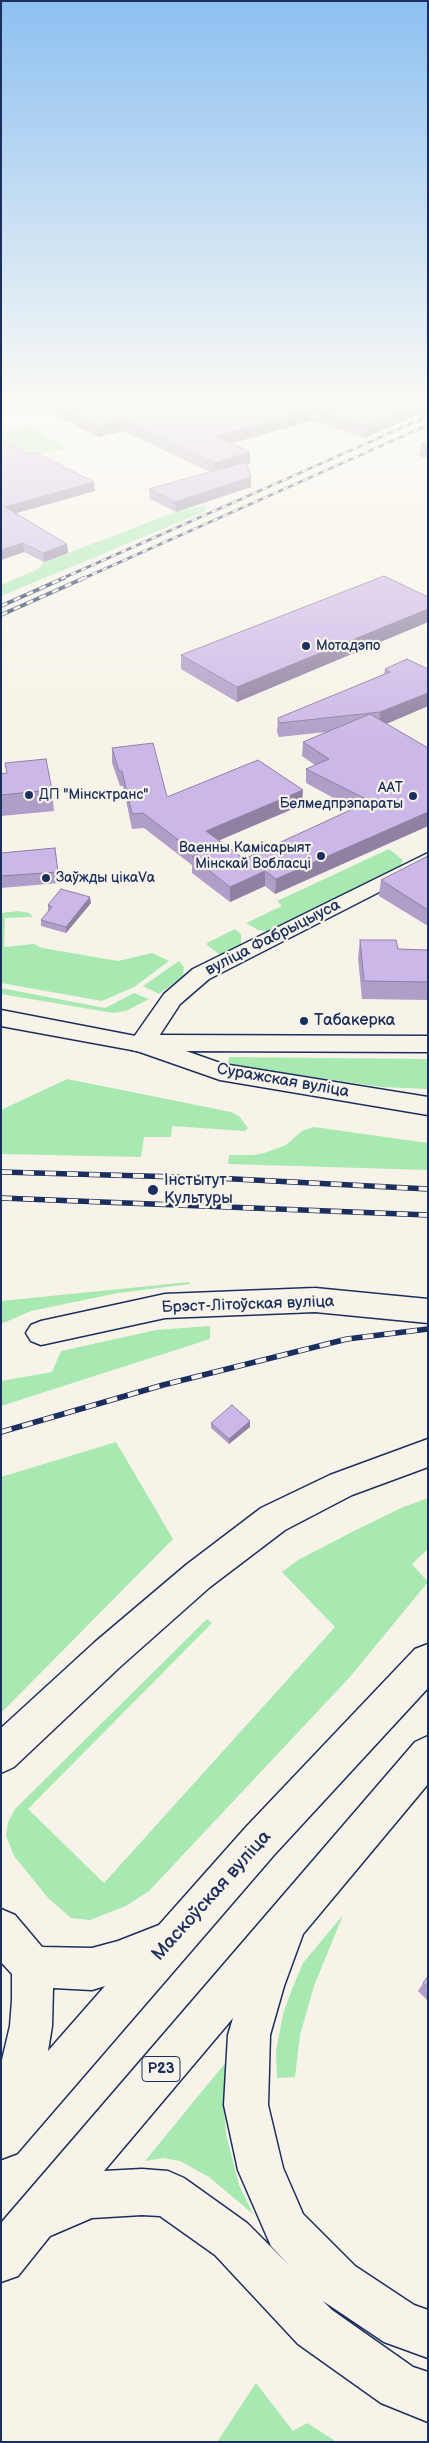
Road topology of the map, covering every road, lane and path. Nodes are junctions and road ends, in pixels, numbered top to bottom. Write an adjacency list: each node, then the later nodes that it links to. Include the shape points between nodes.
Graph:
1 (428, 859): 3 (main road, вуліца Фабрыцыуса, via 201,974 172,999)
2 (1, 1018): 3 (main road, Суражская вуліца)
3 (141, 1044): 4 (main road, Суражская вуліца); 5 (main road, Суражская вуліца, via 220,1072)
4 (428, 1044)
5 (428, 1106)
6 (428, 1311): 7 (main road, Брэст-Літоўская вуліца, via 316,1300 165,1306)
7 (41, 1333)
8 (428, 1453): 10 (main road, via 340,1484 273,1519 198,1576)
9 (428, 1660): 14 (main road, Маскоўская вуліца)
10 (1, 1754)
11 (428, 1755): 12 (main road, Р23)
12 (291, 1915): 18 (main road, Р23); 20 (main road, via 249,2035 246,2104 261,2170 287,2230 338,2283 401,2325)
13 (1, 1929): 15 (main road)
14 (171, 1941): 15 (main road, via 92,1969); 17 (main road, Маскоўская вуліца)
15 (32, 1967): 16 (main road, via 31,2026 25,2058)
16 (1, 2123)
17 (1, 2137)
18 (31, 2222): 19 (main road, Р23); 21 (main road, via 91,2195 168,2194 231,2240 315,2327 398,2386)
19 (1, 2259)
20 (428, 2334)
21 (428, 2397)

